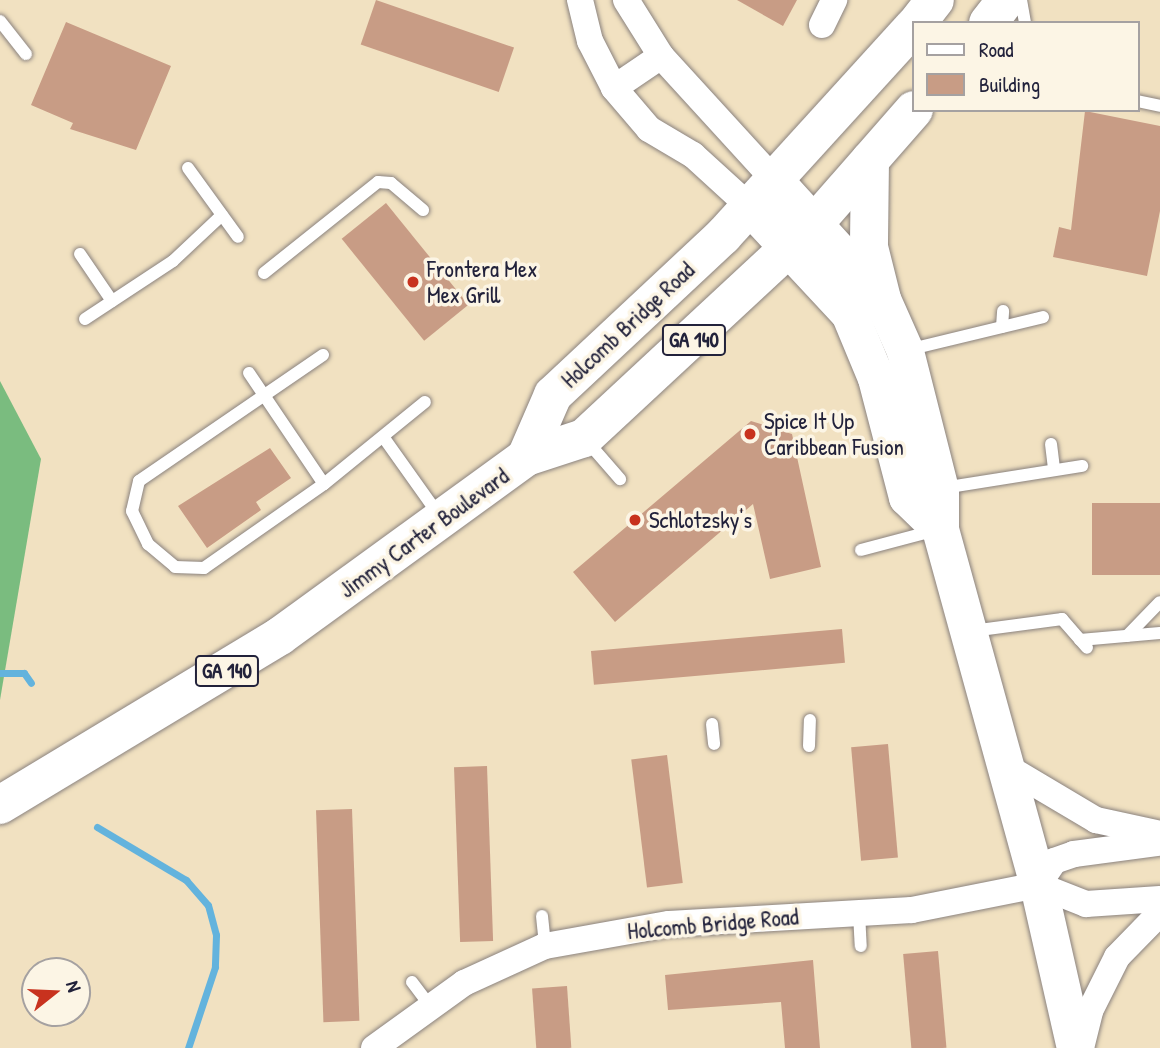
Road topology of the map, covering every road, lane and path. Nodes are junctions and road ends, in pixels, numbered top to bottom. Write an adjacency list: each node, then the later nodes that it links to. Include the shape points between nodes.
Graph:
1 (580, 0): 15 (street, via 590,41)
2 (626, 0): 14 (street)
3 (834, 0): 11 (street)
4 (935, 0): 8 (main road)
5 (1006, 0): 9 (main road)
6 (1021, 0): 10 (lane)
7 (0, 21): 13 (lane)
8 (919, 21)
9 (990, 21)
10 (1025, 21)
11 (822, 25)
12 (912, 28): 21 (main road, Holcomb Bridge Road / GA 140)
13 (26, 54)
14 (660, 56): 15 (street); 21 (street)
15 (614, 88): 21 (street, via 649,129)
16 (1139, 101): 17 (lane)
17 (1160, 106)
18 (912, 112): 19 (main road, GA 140)
19 (870, 160): 24 (main road, GA 140); 28 (main road, via 869,247)
20 (188, 169): 23 (lane)
21 (762, 194): 24 (main road); 42 (main road, Holcomb Bridge Road / GA 140, via 553,395)
22 (423, 210): 27 (lane, via 391,183 378,182)
23 (222, 215): 25 (lane); 29 (lane, via 173,261)
24 (802, 235): 28 (main road); 40 (main road, Jimmy Carter Boulevard / GA 140); 49 (main road, via 859,331 907,498)
25 (238, 237)
26 (80, 254): 29 (lane)
27 (264, 273)
28 (882, 299): 34 (main road)
29 (112, 301): 32 (lane)
30 (1003, 311): 33 (lane)
31 (1043, 317): 33 (lane)
32 (85, 319)
33 (1002, 327): 34 (lane)
34 (905, 351): 47 (main road)
35 (323, 355): 37 (lane)
36 (249, 373): 37 (lane)
37 (263, 393): 46 (lane); 46 (lane, via 139,481 132,511 148,544 175,567 204,568)
38 (425, 402): 39 (lane)
39 (384, 438): 46 (lane); 48 (lane)
40 (584, 438): 42 (main road, Jimmy Carter Boulevard / GA 140); 45 (lane)
41 (1051, 444): 44 (lane)
42 (526, 457): 48 (main road, Jimmy Carter Boulevard / GA 140)
43 (1082, 466): 44 (lane)
44 (1054, 470): 47 (lane)
45 (620, 479)
46 (324, 484)
47 (940, 489): 49 (main road)
48 (443, 520): 60 (main road, Jimmy Carter Boulevard / GA 140, via 205,686)
49 (940, 529): 50 (lane); 52 (main road)
50 (861, 550)
51 (1160, 602): 54 (lane)
52 (968, 632): 54 (lane, via 1062,619 1083,644); 59 (main road)
53 (1160, 633): 54 (lane)
54 (1127, 636)
55 (810, 720): 58 (lane)
56 (712, 724): 57 (lane)
57 (714, 744)
58 (809, 746)
59 (1005, 766): 61 (street, via 1096,820); 63 (main road)
60 (0, 805)
61 (1160, 834)
62 (1160, 842): 63 (street, via 1054,861)
63 (1038, 885): 64 (street, via 1086,904); 65 (street, Holcomb Bridge Road); 73 (main road)
64 (1160, 899)
65 (859, 913): 68 (street, Holcomb Bridge Road, via 669,924); 69 (lane)
66 (1160, 913): 74 (street, via 1117,957 1090,1011)
67 (542, 916): 68 (lane)
68 (545, 946): 71 (street, Holcomb Bridge Road, via 464,984)
69 (861, 946)
70 (412, 982): 71 (lane)
71 (431, 1007): 72 (street, Holcomb Bridge Road)
72 (374, 1048)
73 (1075, 1048)
74 (1081, 1048)

